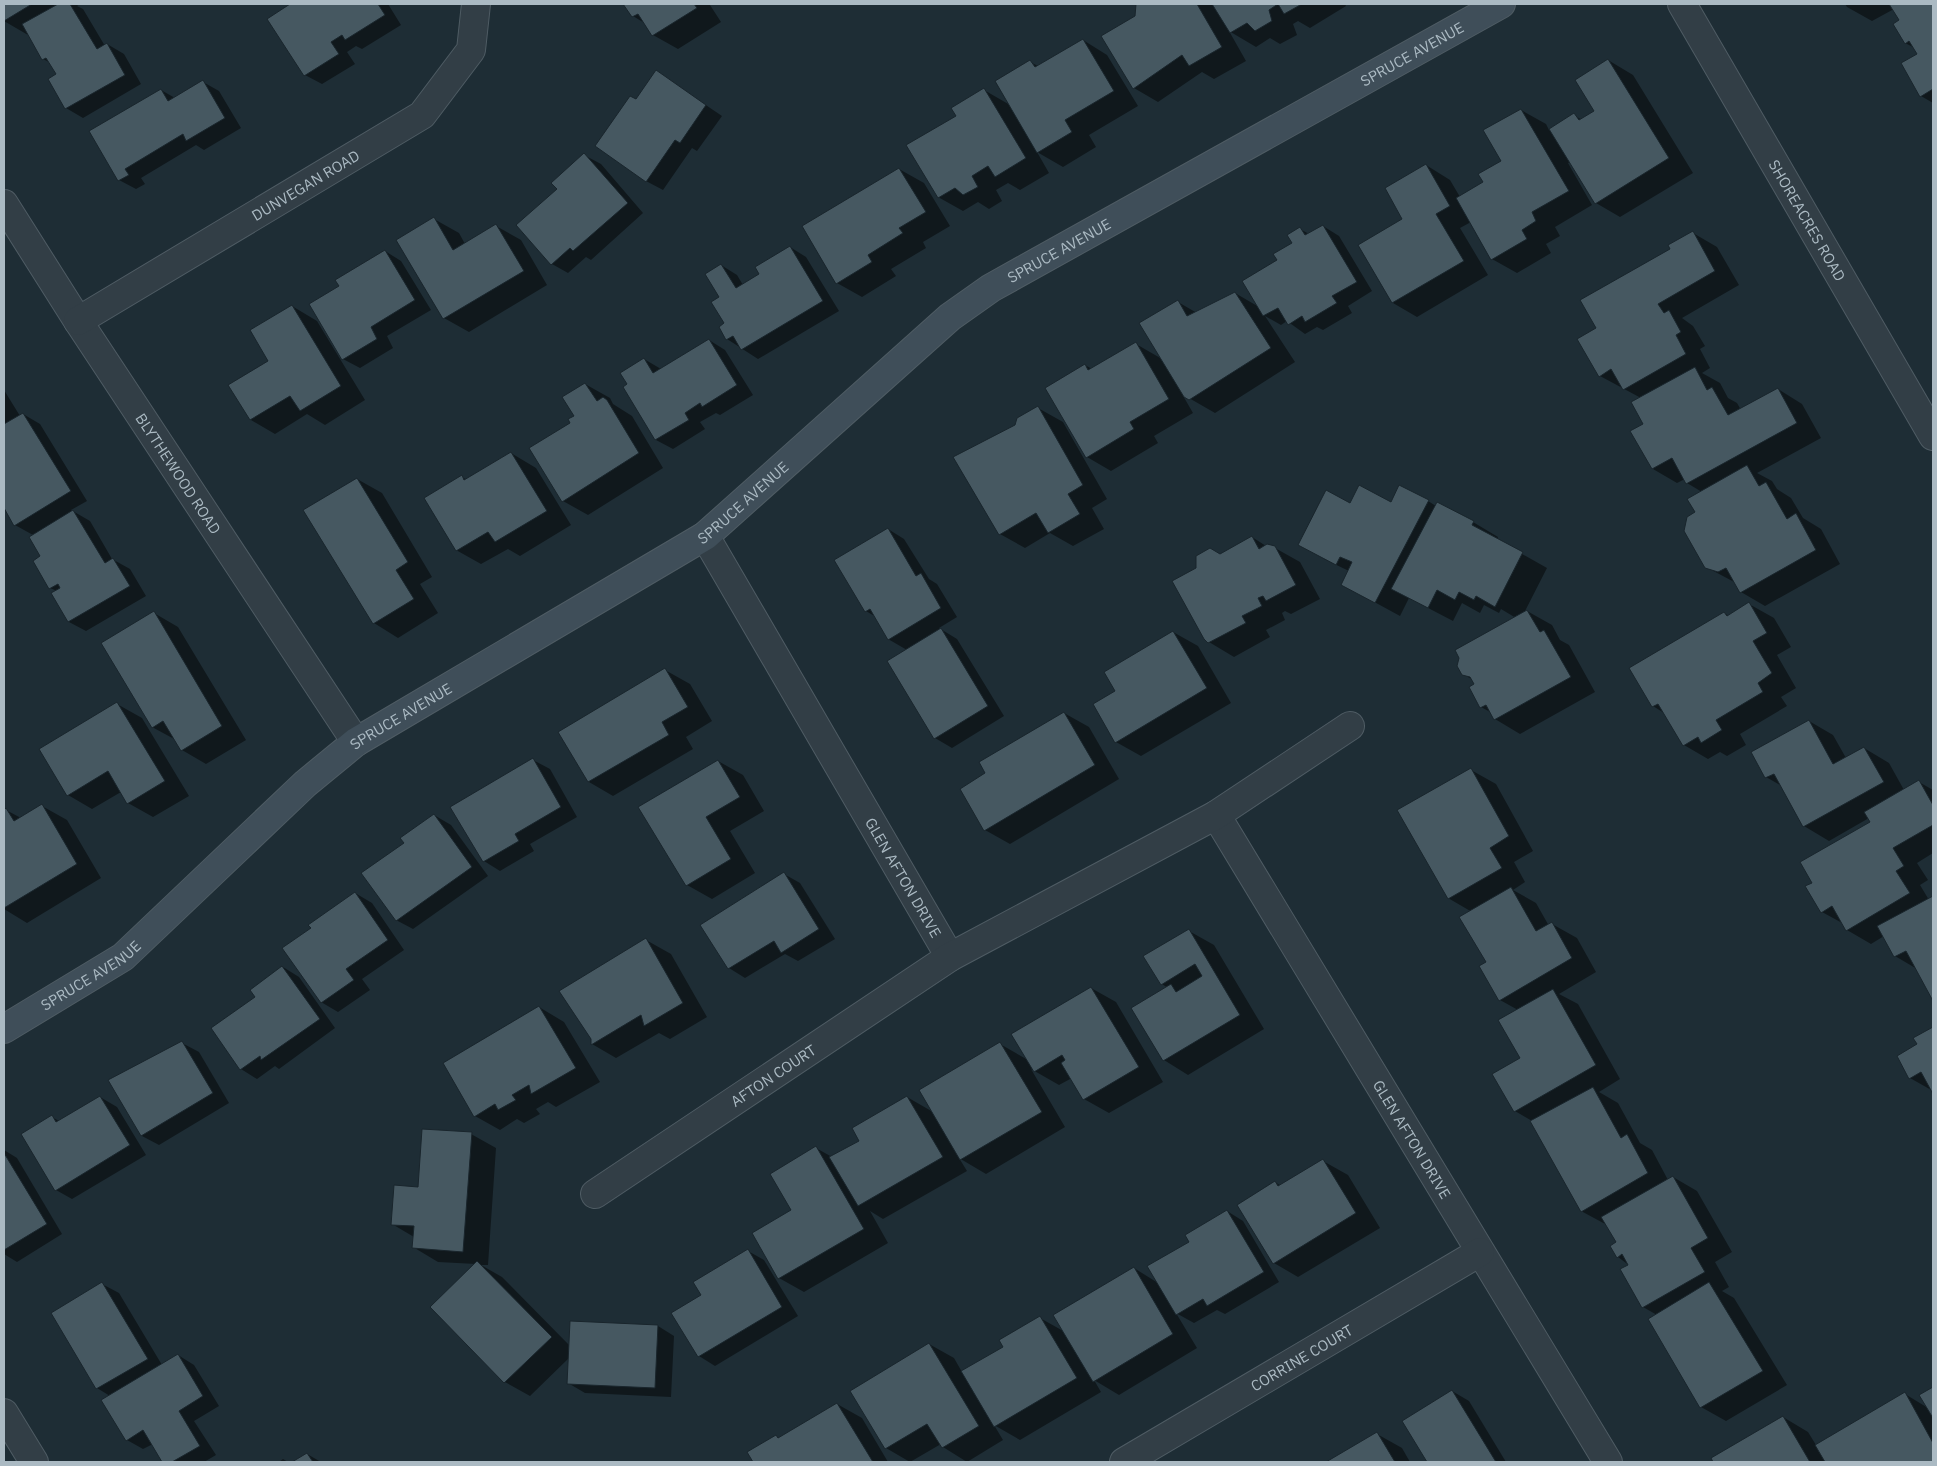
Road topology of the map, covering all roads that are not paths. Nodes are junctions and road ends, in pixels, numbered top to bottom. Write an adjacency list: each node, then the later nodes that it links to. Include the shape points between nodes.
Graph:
1 (476, 4): 5 (street, DUNVEGAN ROAD, via 471,50 422,115)
2 (1501, 4): 7 (street, SPRUCE AVENUE, via 991,288 950,317)
3 (1682, 4): 6 (street, SHOREACRES ROAD)
4 (4, 204): 5 (street, BLYTHEWOOD ROAD)
5 (78, 321): 9 (street, BLYTHEWOOD ROAD)
6 (1933, 436)
7 (705, 536): 9 (street, SPRUCE AVENUE); 11 (street, GLEN AFTON DRIVE)
8 (1350, 726): 10 (street)
9 (356, 742): 12 (street, SPRUCE AVENUE, via 305,784 123,957)
10 (1216, 814): 11 (street); 14 (street, GLEN AFTON DRIVE)
11 (950, 957): 13 (street, AFTON COURT)
12 (4, 1029)
13 (596, 1194)
14 (1480, 1252): 17 (street, CORRINE COURT); 18 (street, GLEN AFTON DRIVE)
15 (4, 1413): 16 (street)
16 (34, 1462)
17 (1124, 1462)
18 (1608, 1462)

